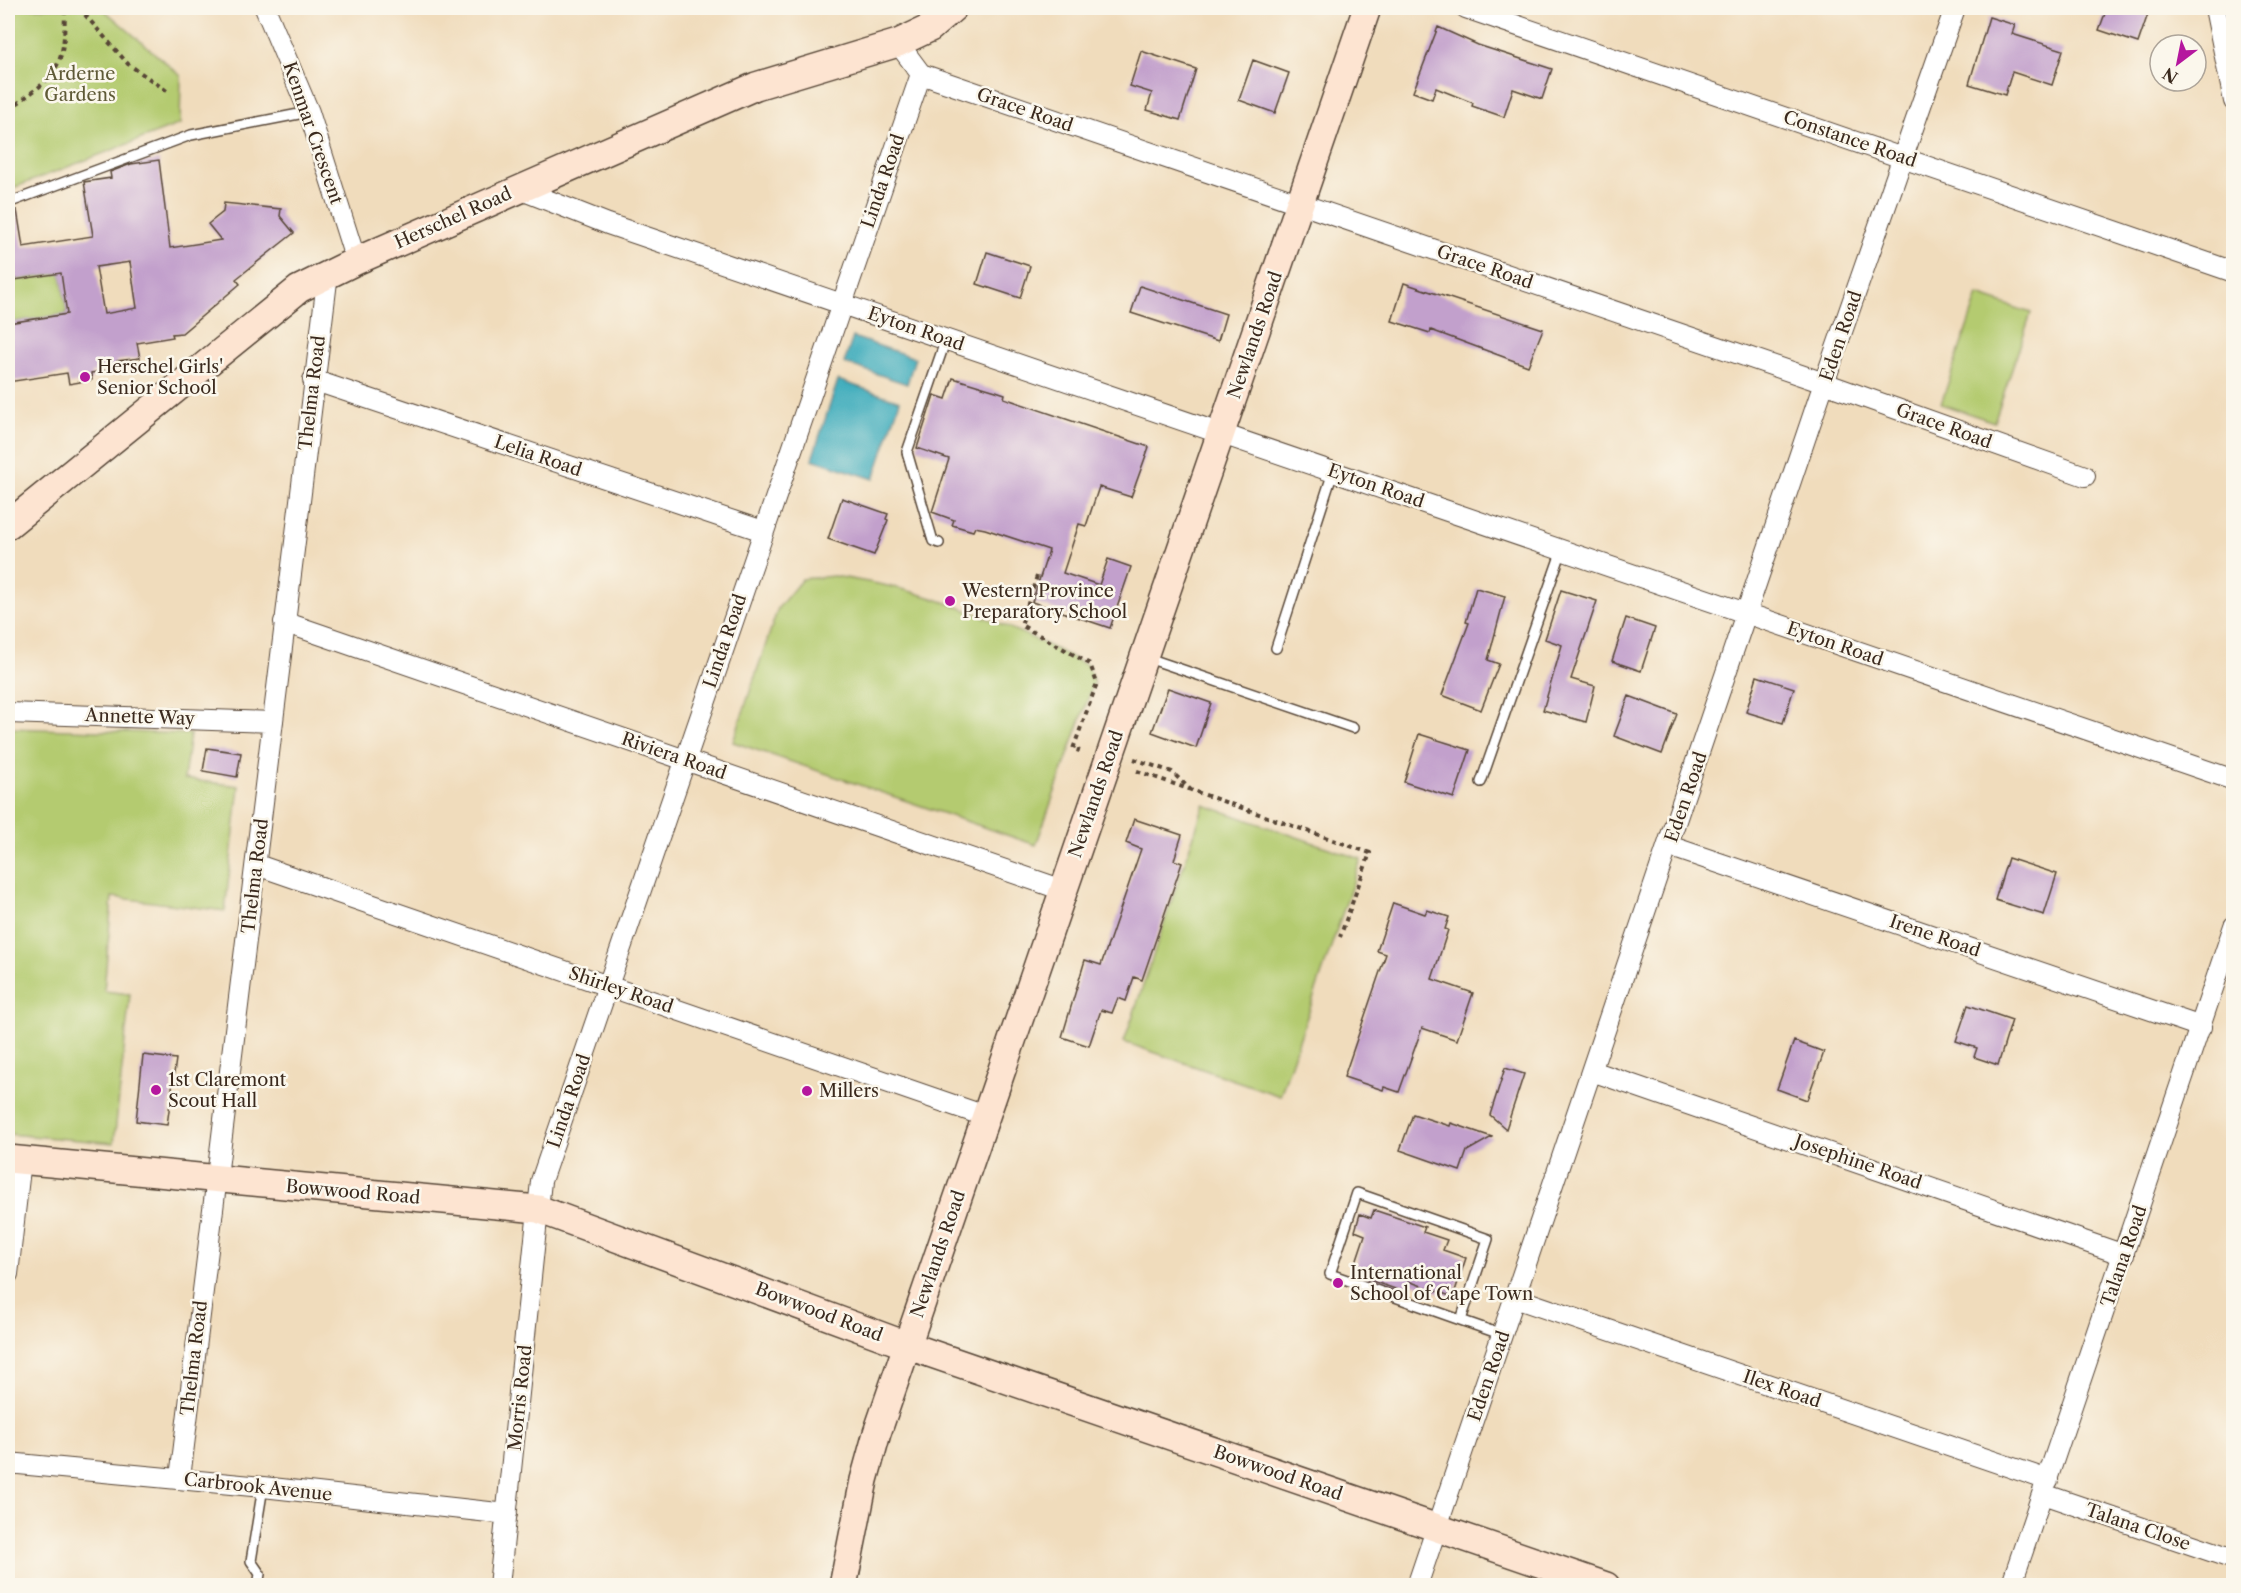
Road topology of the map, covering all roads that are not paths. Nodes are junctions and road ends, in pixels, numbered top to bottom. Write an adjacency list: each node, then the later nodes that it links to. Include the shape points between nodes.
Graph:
1 (265, 8): 10 (street, Kenmar Crescent)
2 (953, 8): 7 (street, Herschel Road, via 930,28)
3 (1367, 8): 14 (street, Newlands Road)
4 (1466, 8): 11 (street, Constance Road)
5 (1955, 8): 11 (street, Eden Road)
6 (2215, 8): 9 (street)
7 (898, 43): 8 (street); 12 (street, Herschel Road, via 756,86)
8 (921, 74): 14 (street, Grace Road); 18 (street, Linda Road)
9 (2234, 101)
10 (309, 112): 13 (lane, via 191,135); 15 (street, Kenmar Crescent)
11 (1904, 158): 16 (street, Constance Road); 21 (street, Eden Road)
12 (519, 189): 15 (street, Herschel Road); 18 (street, Eyton Road)
13 (8, 203)
14 (1300, 204): 21 (street, Grace Road); 22 (street, Newlands Road)
15 (356, 261): 17 (street, Herschel Road)
16 (2234, 272)
17 (328, 273): 20 (street, Thelma Road); 25 (street, Herschel Road, via 264,316)
18 (840, 304): 19 (street, Eyton Road); 26 (street, Linda Road)
19 (946, 339): 22 (street, Eyton Road); 27 (lane, via 907,452 933,541)
20 (313, 380): 26 (street, Lelia Road); 30 (street, Thelma Road)
21 (1824, 383): 24 (street, Grace Road); 29 (street, Eden Road)
22 (1220, 433): 23 (street, Eyton Road); 32 (street, Newlands Road)
23 (1333, 472): 28 (street, Eyton Road); 31 (lane)
24 (2085, 476)
25 (8, 525)
26 (763, 531): 36 (street, Linda Road)
27 (939, 543)
28 (1562, 550): 29 (street, Eyton Road); 38 (lane)
29 (1748, 614): 37 (street, Eyton Road); 39 (street, Eden Road)
30 (284, 622): 34 (street, Thelma Road); 36 (street, Riviera Road)
31 (1276, 648)
32 (1143, 657): 35 (lane); 41 (street, Newlands Road)
33 (8, 713): 34 (street, Annette Way)
34 (273, 722): 40 (street, Thelma Road)
35 (1353, 728)
36 (685, 759): 41 (street, Riviera Road); 43 (street, Linda Road)
37 (2234, 780)
38 (1481, 782)
39 (1669, 846): 44 (street, Irene Road); 45 (street, Eden Road)
40 (257, 865): 43 (street, Shirley Road); 48 (street, Thelma Road)
41 (1063, 890): 46 (street, Newlands Road)
42 (2234, 926): 44 (street, Talana Road)
43 (608, 986): 46 (street, Shirley Road); 49 (street, Linda Road, via 541,1181)
44 (2201, 1027): 50 (street, Talana Road)
45 (1592, 1071): 50 (street, Josephine Road); 52 (street, Eden Road)
46 (985, 1116): 55 (street, Newlands Road)
47 (14, 1160): 48 (street, Bowwood Road); 51 (street)
48 (216, 1179): 49 (street, Bowwood Road); 57 (street, Thelma Road)
49 (538, 1209): 55 (street, Bowwood Road); 60 (street, Morris Road)
50 (2124, 1255): 59 (street, Talana Road)
51 (8, 1274)
52 (1515, 1298): 54 (street, Eden Road); 59 (street, Ilex Road)
53 (1461, 1320): 53 (lane, via 1330,1274 1357,1193 1488,1239); 54 (lane)
54 (1503, 1335): 61 (street, Eden Road)
55 (906, 1345): 61 (street, Bowwood Road); 63 (street, Newlands Road, via 864,1480)
56 (8, 1463): 57 (street, Carbrook Avenue)
57 (180, 1478): 58 (street, Carbrook Avenue)
58 (262, 1487): 60 (street, Carbrook Avenue); 64 (lane, via 251,1561 260,1574)
59 (2045, 1487): 62 (street, Talana Close); 68 (street, Talana Road)
60 (507, 1514): 65 (street, Morris Road)
61 (1437, 1528): 66 (street, Eden Road); 67 (street, Bowwood Road)
62 (2234, 1559)
63 (847, 1584)
64 (258, 1586)
65 (499, 1586)
66 (1417, 1586)
67 (1606, 1586)
68 (2011, 1586)

